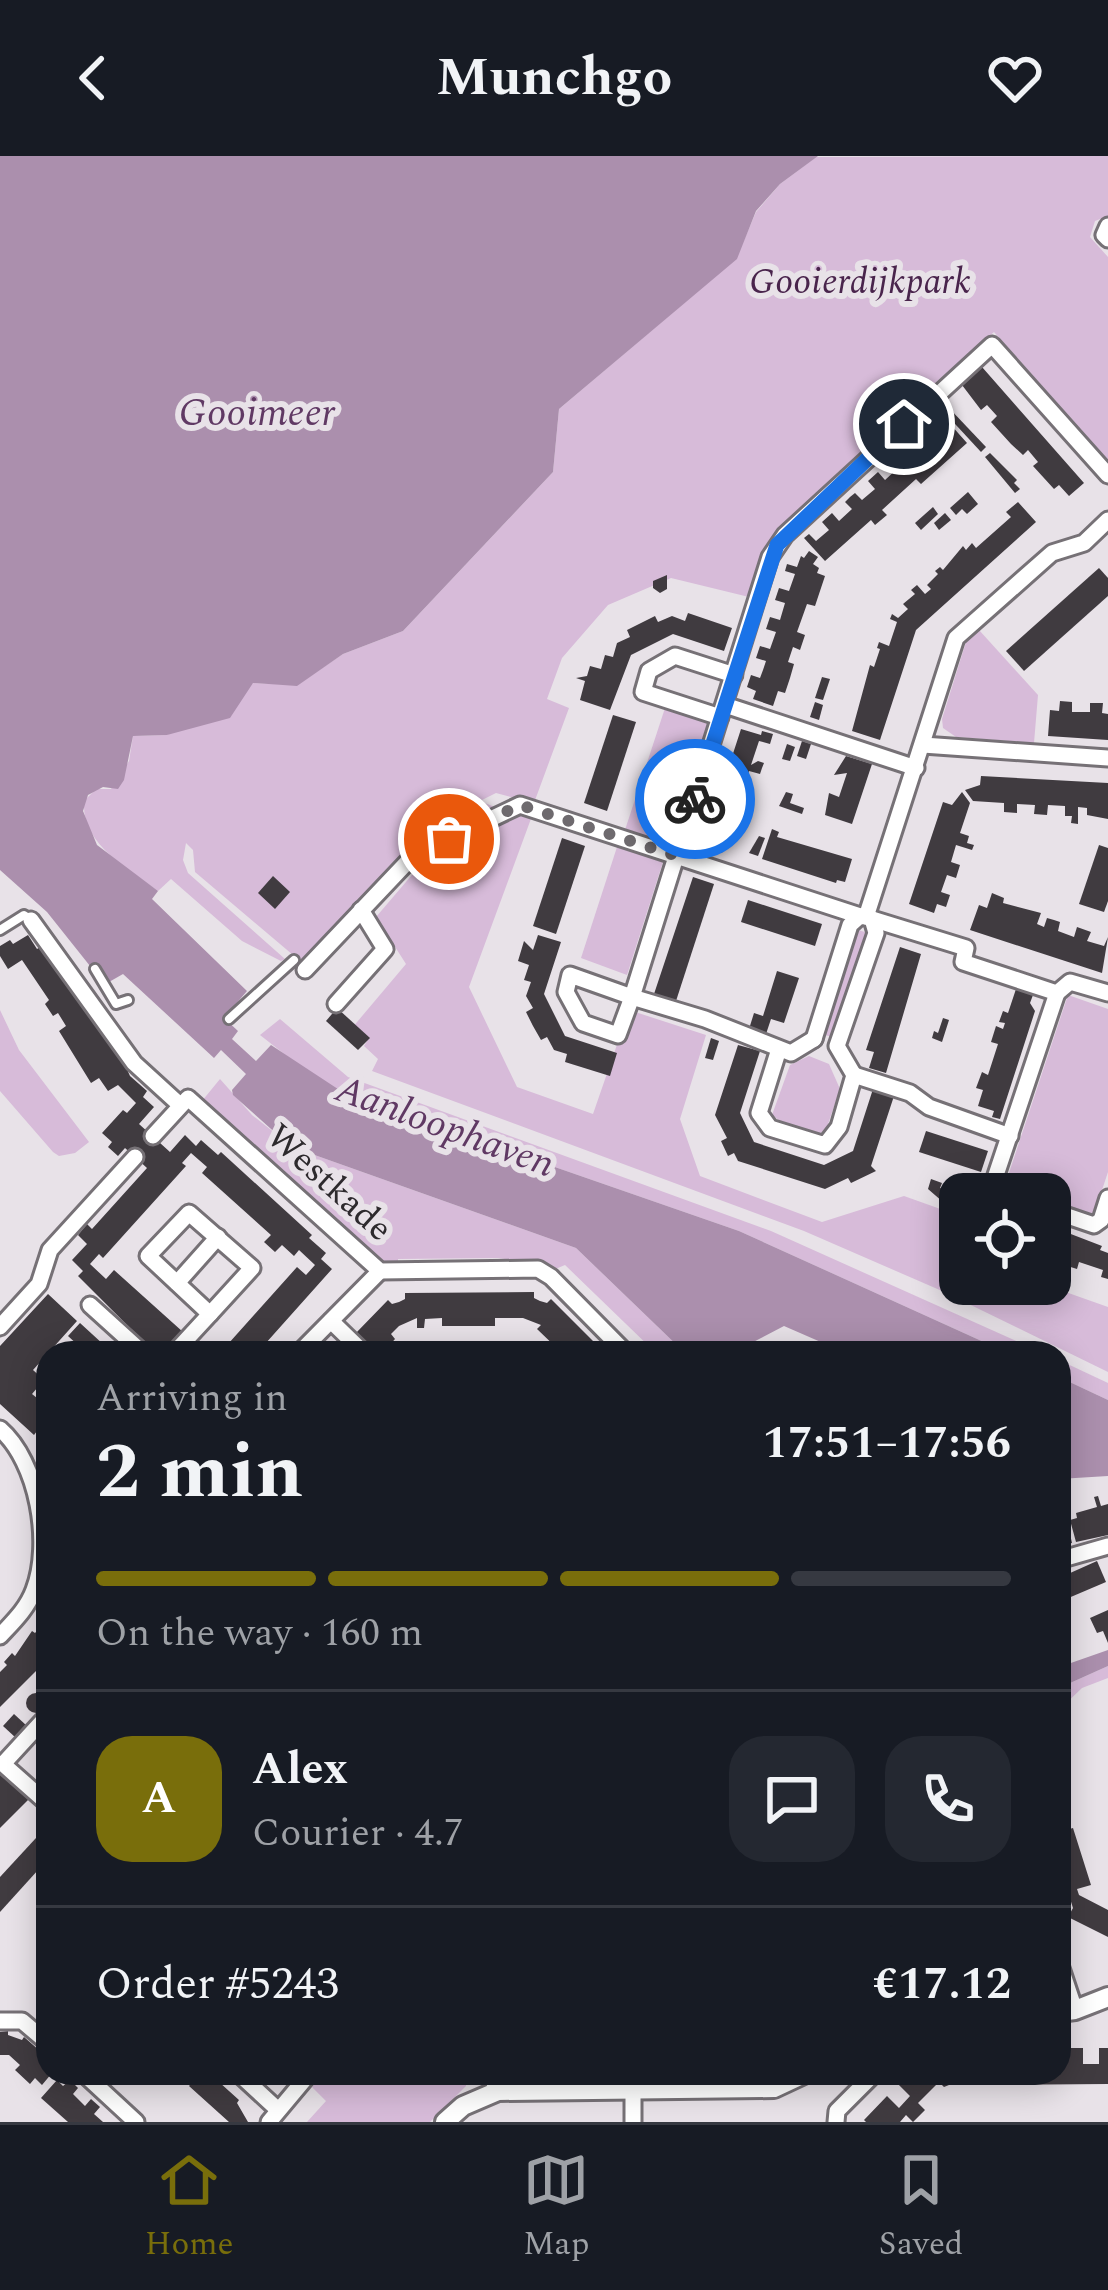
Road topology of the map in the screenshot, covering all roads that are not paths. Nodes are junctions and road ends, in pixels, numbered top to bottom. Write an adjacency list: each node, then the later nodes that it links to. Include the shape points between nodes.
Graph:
1 (1108, 226): 2 (street)
2 (1108, 239)
3 (1108, 475): 5 (street, via 992,345 784,535)
4 (1108, 520): 7 (street, via 1084,543 1052,553 956,638)
5 (734, 675): 6 (street); 6 (street, via 675,656 649,671 643,692)
6 (723, 711): 9 (street); 10 (street)
7 (923, 745): 8 (street); 9 (street)
8 (1108, 758)
9 (916, 768): 12 (street)
10 (677, 856): 11 (street, via 520,805 413,856); 12 (street); 19 (street)
11 (361, 910): 15 (street); 21 (street, via 385,950)
12 (866, 917): 18 (street, via 967,948 963,962); 23 (street, via 850,925); 24 (street, via 876,933)
13 (31, 920): 14 (lane, Westkade, via 24,915); 27 (street, Westkade, via 134,1063)
14 (0, 930)
15 (299, 965): 22 (lane)
16 (95, 970): 20 (lane, via 116,1004)
17 (1107, 990): 18 (street, via 1070,982)
18 (1057, 993): 29 (street)
19 (632, 997): 19 (street, via 570,975 566,992 584,1024 618,1035); 25 (street)
20 (128, 1000)
21 (336, 1004)
22 (229, 1019)
23 (814, 1039): 24 (street); 25 (street, via 791,1053)
24 (837, 1046): 26 (street)
25 (779, 1049): 26 (street, via 759,1113 770,1128 794,1137 825,1145 834,1137)
26 (854, 1075): 29 (street)
27 (184, 1102): 28 (street); 36 (street, Westkade)
28 (153, 1136)
29 (1010, 1136): 31 (street)
30 (135, 1157): 41 (street, via 50,1250 39,1284)
31 (997, 1173)
32 (1108, 1198): 34 (street)
33 (1071, 1217): 34 (street)
34 (1104, 1221)
35 (218, 1237): 37 (street); 37 (street, via 189,1213 148,1256); 39 (street, via 252,1268)
36 (380, 1271): 40 (street); 46 (street, Westkade, via 538,1269)
37 (177, 1283): 39 (street)
38 (90, 1305): 42 (street)
39 (210, 1314): 43 (street)
40 (331, 1322): 44 (street); 45 (street)
41 (0, 1327)
42 (117, 1341)
43 (185, 1341)
44 (311, 1341)
45 (351, 1341)
46 (613, 1341)
47 (0, 1429): 48 (street, via 16,1443)
48 (36, 1495)
49 (1106, 1551): 50 (street)
50 (1071, 1557)
51 (36, 1586): 52 (street)
52 (0, 1636)
53 (36, 1728): 54 (street, via 3,1764)
54 (36, 1793)
55 (1108, 1997): 56 (street)
56 (1071, 2010)
57 (0, 2021): 58 (street, via 22,2021)
58 (36, 2033)
59 (96, 2085): 68 (street)
60 (248, 2085): 67 (street)
61 (299, 2085): 67 (street)
62 (634, 2085): 71 (street)
63 (714, 2085): 64 (street)
64 (780, 2085)
65 (862, 2085): 72 (street)
66 (491, 2086): 69 (street); 70 (street)
67 (273, 2115)
68 (136, 2122)
69 (445, 2122)
70 (465, 2122)
71 (633, 2122)
72 (836, 2122)

